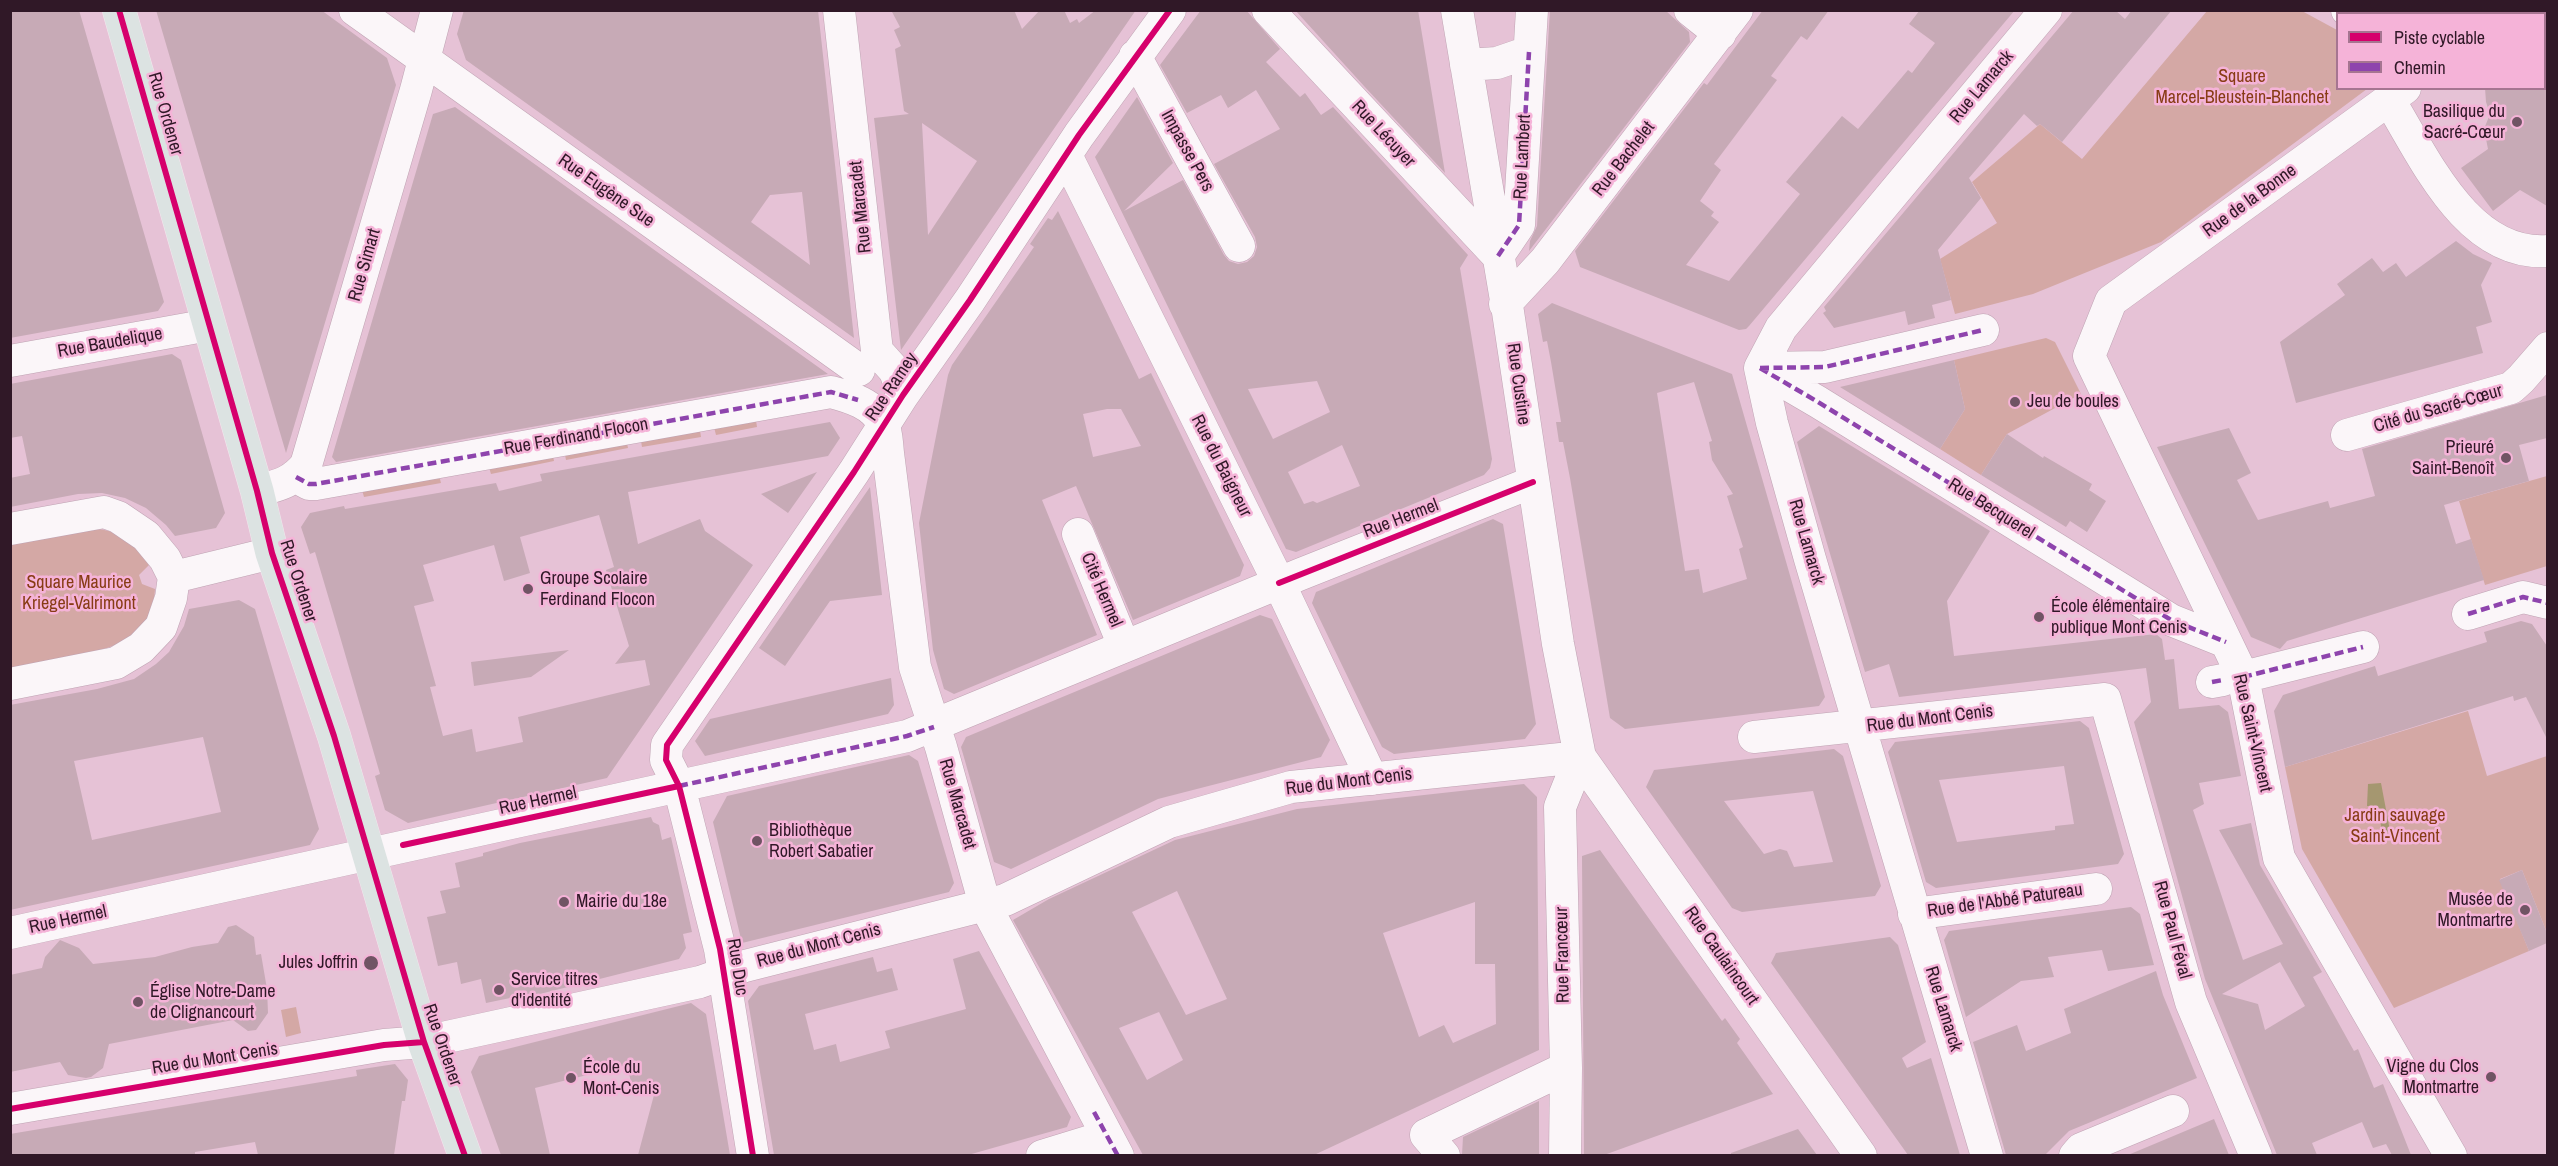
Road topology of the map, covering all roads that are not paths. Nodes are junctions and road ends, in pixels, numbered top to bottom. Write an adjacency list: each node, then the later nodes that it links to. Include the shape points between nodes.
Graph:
1 (119, 10): 23 (main road, Rue Ordener)
2 (354, 10): 14 (street, Rue Eugène Sue)
3 (437, 10): 14 (street, Rue Simart)
4 (839, 10): 28 (street, Rue Marcadet)
5 (1170, 10): 13 (street, Rue Ramey)
6 (1269, 10): 20 (street, Rue Lécuyer)
7 (1457, 10): 15 (street, Rue Custine)
8 (1533, 10): 12 (street, Rue Lambert)
9 (1690, 10): 11 (street)
10 (2046, 10): 27 (street, Rue Lamarck, via 1781,328)
11 (1728, 22): 22 (street, Rue Bachelet, via 1545,261)
12 (1529, 52): 15 (street, via 1497,63); 20 (street, Rue Lambert, via 1519,225)
13 (1135, 56): 17 (street, Rue Ramey); 18 (street, Impasse Pers)
14 (424, 62): 28 (street, Rue Eugène Sue); 32 (street, Rue Simart, via 306,465)
15 (1466, 65): 20 (street, Rue Custine)
16 (2397, 94): 19 (street, via 2451,200 2464,215 2509,246 2531,253); 21 (street, Rue de la Bonne)
17 (1066, 155): 29 (street, Rue Ramey); 39 (street, Rue du Baigneur)
18 (1239, 246)
19 (2547, 252)
20 (1498, 256): 22 (street, Rue Custine)
21 (2111, 302): 42 (street, Rue Saint-Vincent, via 2089,356)
22 (1505, 304): 33 (street, Rue Custine)
23 (209, 325): 26 (street, Rue Baudelique); 34 (main road, Rue Ordener)
24 (1983, 330): 27 (street, via 1825,367)
25 (2547, 348): 31 (street, Cité du Sacré-Cœur, via 2511,387)
26 (10, 361)
27 (1760, 368): 42 (street, Rue Becquerel, via 2171,620); 49 (street, Rue Lamarck, via 1794,502)
28 (865, 374): 29 (street, via 895,370); 30 (street, via 876,414); 32 (street, Rue Ferdinand Flocon, via 831,392 316,484)
29 (903, 395): 30 (street, Rue Ramey)
30 (884, 424): 48 (street, Rue Marcadet, via 915,667); 53 (street, Rue Ramey, via 667,745 666,760)
31 (2347, 435)
32 (296, 477): 34 (street)
33 (1533, 482): 39 (street, Rue Hermel); 51 (street, Rue Custine)
34 (257, 491): 37 (main road, Rue Ordener)
35 (10, 529): 38 (street, via 104,512 147,536)
36 (1078, 534): 43 (street, Cité Hermel)
37 (272, 553): 38 (street); 54 (main road, Rue Ordener, via 334,736)
38 (174, 576): 46 (street, via 161,627 141,648 116,663)
39 (1279, 583): 43 (street, Rue Hermel); 52 (street, Rue du Baigneur)
40 (2547, 603): 41 (street, via 2523,597)
41 (2468, 614)
42 (2226, 642): 45 (street, Rue Saint-Vincent)
43 (1125, 646): 48 (street, Rue Hermel)
44 (2362, 647): 45 (street)
45 (2226, 680): 74 (street, Rue Saint-Vincent, via 2278,858)
46 (10, 684)
47 (2105, 699): 49 (street, Rue du Mont Cenis); 73 (street, Rue Paul Féval, via 2191,1002)
48 (934, 726): 53 (street, Rue Hermel, via 907,736); 56 (street, Rue Marcadet)
49 (1861, 727): 50 (street, Rue du Mont Cenis); 57 (street, Rue Lamarck)
50 (1755, 737)
51 (1580, 757): 52 (street, Rue du Mont Cenis); 61 (street, Rue Francœur, via 1560,807); 70 (street, Rue Caulaincourt)
52 (1372, 779): 56 (street, Rue du Mont Cenis, via 1291,787 1169,822 1005,900)
53 (679, 786): 54 (street, Rue Hermel); 59 (street, Rue Duc)
54 (368, 854): 58 (street, Rue Hermel); 60 (main road, Rue Ordener)
55 (2096, 889): 57 (street, Rue de l'Abbé Patureau)
56 (985, 905): 59 (street, Rue du Mont Cenis); 65 (street, Rue Marcadet)
57 (1914, 914): 71 (street, Rue Lamarck)
58 (10, 933)
59 (724, 974): 60 (street, Rue du Mont Cenis); 67 (street, Rue Duc)
60 (424, 1042): 62 (street, Rue du Mont Cenis, via 384,1045); 66 (main road, Rue Ordener)
61 (1566, 1068): 64 (street); 69 (street, Rue Francœur)
62 (10, 1109)
63 (2173, 1111): 72 (street, via 2081,1149)
64 (1435, 1145)
65 (1113, 1146): 68 (street)
66 (465, 1155)
67 (753, 1155)
68 (1042, 1155)
69 (1565, 1155)
70 (1861, 1155)
71 (1987, 1155)
72 (2075, 1155)
73 (2256, 1155)
74 (2451, 1155)

